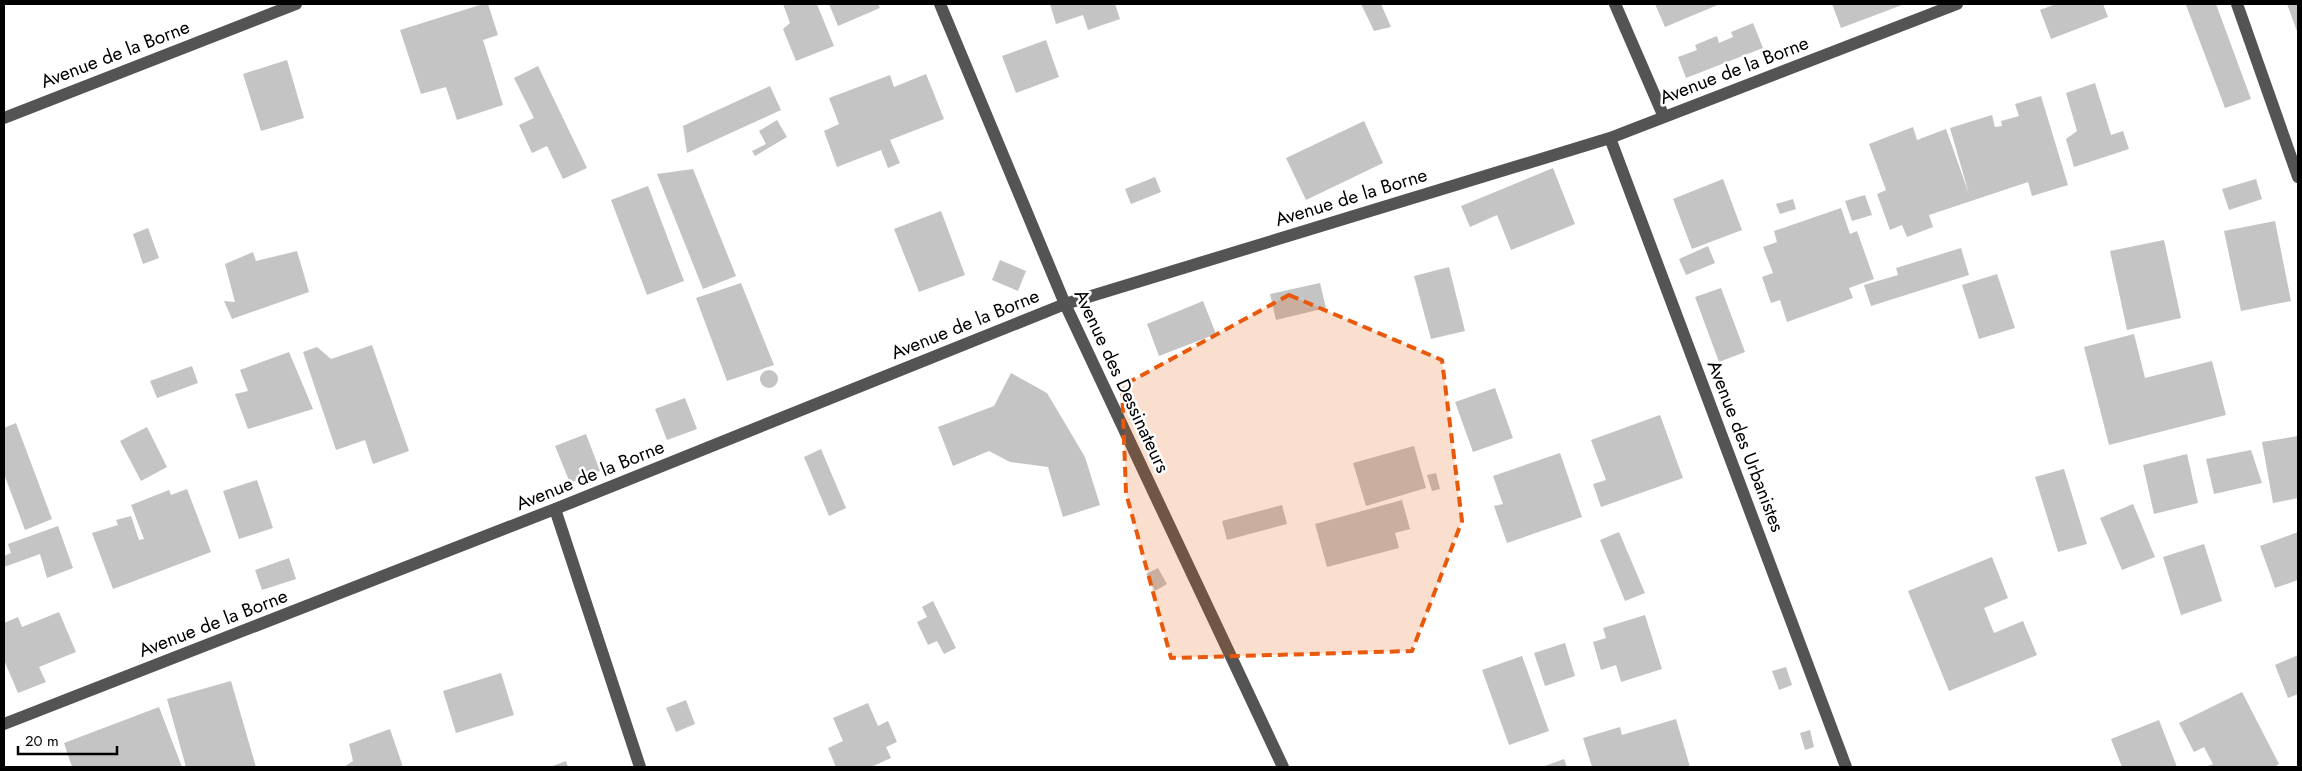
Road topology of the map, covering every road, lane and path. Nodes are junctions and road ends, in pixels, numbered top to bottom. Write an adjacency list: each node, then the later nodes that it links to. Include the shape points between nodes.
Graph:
1 (296, 4): 7 (street, Avenue de la Borne)
2 (940, 4): 10 (street, Avenue des Dessinateurs)
3 (1615, 4): 6 (street)
4 (1957, 4): 6 (street, Avenue de la Borne)
5 (2237, 4): 9 (street)
6 (1664, 117): 8 (street, Avenue de la Borne)
7 (4, 118)
8 (1610, 138): 10 (street, Avenue de la Borne); 15 (street, Avenue des Urbanistes)
9 (2298, 177)
10 (1065, 304): 11 (street, Avenue de la Borne); 14 (street, Avenue des Dessinateurs)
11 (555, 510): 12 (street, Avenue de la Borne); 13 (street)
12 (4, 724)
13 (640, 767)
14 (1283, 767)
15 (1846, 767)

